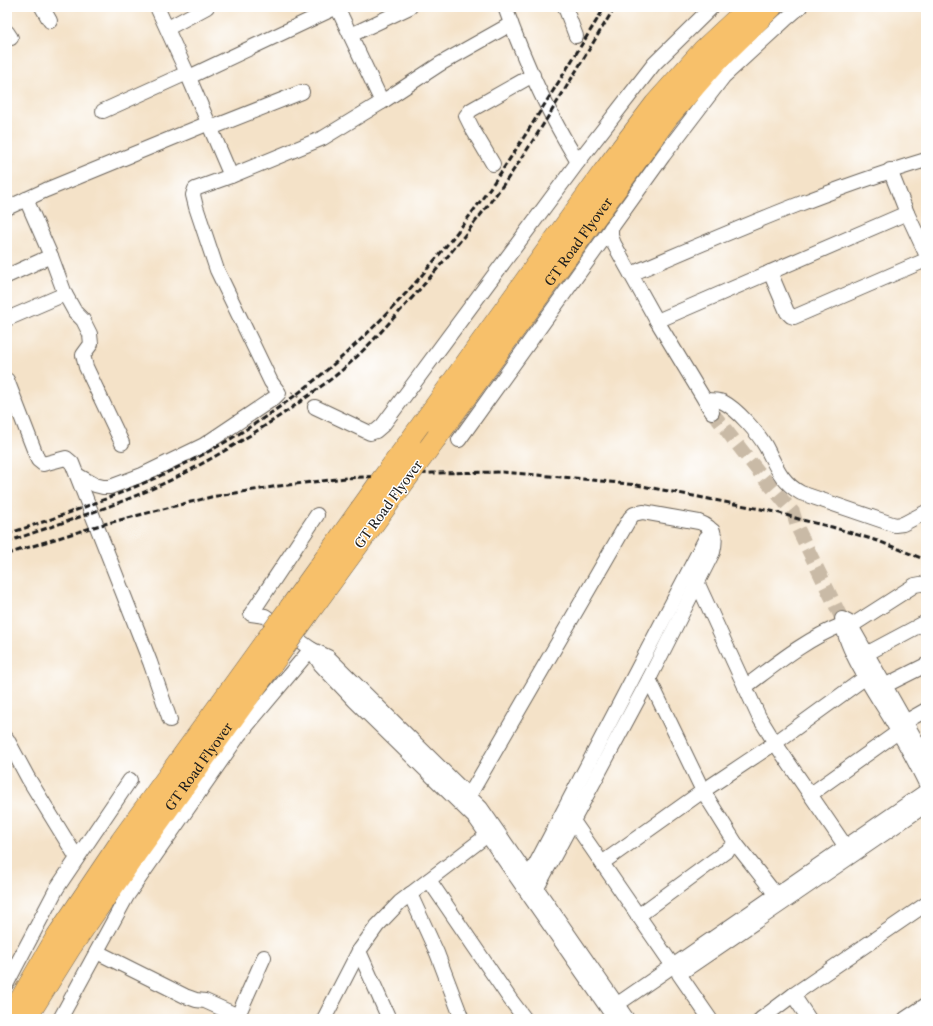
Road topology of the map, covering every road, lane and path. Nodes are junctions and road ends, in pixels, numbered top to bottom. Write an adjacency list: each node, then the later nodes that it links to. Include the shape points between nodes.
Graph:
1 (42, 7): 11 (street)
2 (157, 7): 13 (street)
3 (207, 7): 13 (street)
4 (410, 7): 14 (street)
5 (505, 7): 12 (street)
6 (564, 7): 15 (street)
7 (712, 7): 23 (street, via 654,64)
8 (749, 7): 46 (highway, GT Road Flyover, bridge, via 703,50 655,104 604,171 410,441)
9 (772, 7): 46 (highway, GT Road Flyover, bridge, via 716,62 668,117 437,437)
10 (800, 7): 30 (street, via 724,76)
11 (50, 21)
12 (511, 24): 17 (street); 19 (street, via 440,64)
13 (168, 28): 16 (street)
14 (351, 35): 16 (street, via 337,7); 19 (street)
15 (576, 36)
16 (188, 75): 20 (street); 21 (street)
17 (533, 75): 23 (street, via 545,103); 24 (street, via 471,110 466,116)
18 (302, 92): 21 (street)
19 (382, 102): 26 (street, via 323,138)
20 (103, 111)
21 (210, 125): 26 (street); 27 (street)
22 (926, 160): 25 (street)
23 (578, 162): 42 (street, via 383,425 370,433)
24 (493, 164)
25 (890, 170): 29 (street); 35 (street)
26 (231, 176): 41 (street, via 197,188 193,195 217,270 271,382)
27 (26, 199): 28 (street); 32 (street)
28 (7, 208)
29 (907, 213): 31 (street); 34 (street)
30 (611, 228): 35 (street, via 614,244); 43 (street)
31 (926, 254)
32 (51, 256): 36 (street); 37 (street)
33 (926, 260): 34 (street, via 794,316 787,312)
34 (770, 272): 39 (street)
35 (631, 274): 39 (street)
36 (7, 276)
37 (65, 294): 38 (street); 44 (street, via 90,334 91,344 83,355 86,367)
38 (7, 319)
39 (657, 321): 47 (street, via 708,406 718,401 723,402 745,420 757,434 779,474 791,488 895,525 903,524)
40 (7, 380): 45 (street, via 38,460 43,464 66,458)
41 (279, 393): 42 (path, via 289,391); 45 (street, via 204,445 142,475 110,487 95,485)
42 (315, 407)
43 (459, 440)
44 (122, 443)
45 (79, 476): 63 (street)
46 (391, 484): 54 (highway, GT Road Flyover, bridge)
47 (926, 512)
48 (317, 515): 55 (street, via 251,614 265,616)
49 (713, 531): 50 (street, via 716,542 713,552); 73 (street, via 699,522 643,512 630,518); 82 (street, via 706,538)
50 (697, 582): 59 (street); 61 (street)
51 (926, 583): 52 (street, via 915,585)
52 (844, 622): 56 (street); 58 (street, via 847,642); 61 (street, via 806,643)
53 (926, 622): 56 (street)
54 (271, 649): 95 (highway, GT Road Flyover, via 121,841 57,936); 96 (highway, GT Road Flyover, via 71,947)
55 (311, 649): 73 (street, via 328,657); 76 (street, via 326,670); 87 (street, via 239,735 128,896)
56 (866, 654): 60 (street)
57 (926, 665): 60 (street)
58 (866, 677): 64 (street); 66 (street)
59 (649, 680): 71 (street); 75 (street)
60 (884, 686): 64 (street)
61 (745, 687): 66 (street)
62 (926, 710): 64 (street)
63 (170, 720)
64 (902, 727): 67 (street); 69 (street); 72 (street)
65 (7, 739): 79 (street)
66 (775, 743): 71 (street); 72 (street)
67 (925, 754)
68 (130, 780): 79 (street)
69 (926, 784)
70 (926, 791): 78 (street)
71 (703, 792): 77 (street); 80 (street)
72 (811, 794): 78 (street)
73 (469, 796): 76 (street, via 481,808)
74 (926, 805): 90 (street)
75 (573, 821): 80 (street); 82 (street)
76 (491, 832): 81 (street); 82 (street); 94 (street)
77 (736, 844): 84 (street); 86 (street)
78 (846, 847): 84 (street)
79 (77, 858): 91 (street, via 57,888)
80 (602, 863): 86 (street)
81 (429, 880): 83 (street); 93 (street)
82 (533, 883): 94 (street)
83 (410, 894): 88 (street, via 377,926); 100 (street)
84 (776, 894): 90 (street)
85 (926, 904): 92 (street)
86 (638, 916): 90 (street)
87 (99, 949): 89 (street, via 194,991 205,1001 233,1014 238,1013); 97 (street)
88 (359, 951): 98 (street); 99 (street)
89 (264, 957)
90 (676, 970): 94 (street); 103 (street)
91 (7, 983)
92 (793, 995): 104 (street); 105 (street)
93 (510, 999): 101 (street); 102 (street)
94 (618, 1014)
95 (9, 1019)
96 (26, 1019)
97 (60, 1019)
98 (324, 1019)
99 (389, 1019)
100 (462, 1019)
101 (518, 1019)
102 (525, 1019)
103 (710, 1019)
104 (761, 1019)
105 (810, 1019)

